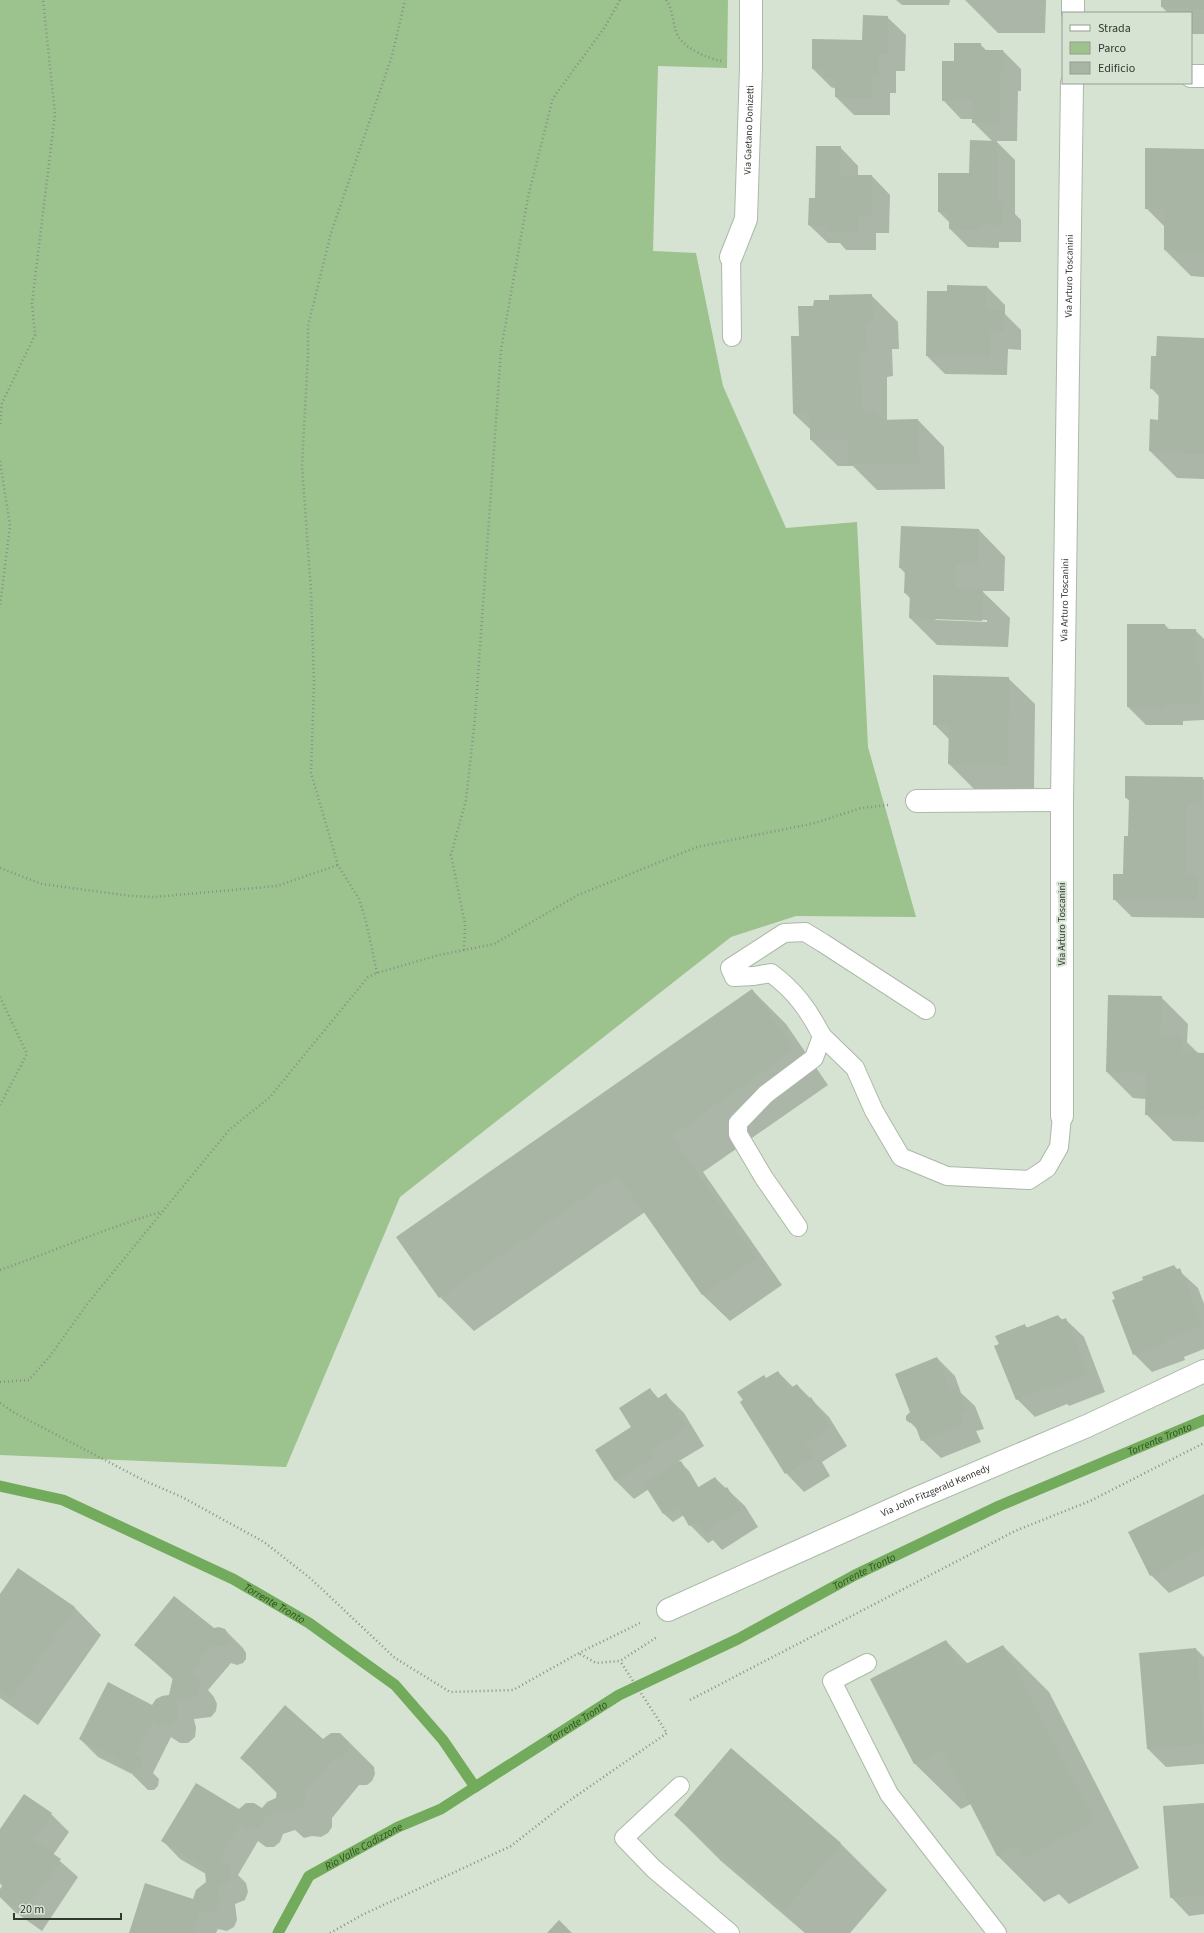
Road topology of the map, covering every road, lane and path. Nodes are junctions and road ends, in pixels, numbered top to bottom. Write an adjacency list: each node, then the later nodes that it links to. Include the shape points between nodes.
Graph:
1 (42, 0): 14 (path, via 55,114 32,303 35,335 2,403)
2 (405, 0): 19 (path, via 392,56 331,233 308,326 302,465 311,591 314,683 311,773)
3 (620, 0): 21 (path, via 605,27 553,98 528,197 501,350 475,718 466,800 450,854 465,924)
4 (666, 0): 8 (path, via 671,7 678,35 684,44 713,60)
5 (751, 0): 8 (street, Via Gaetano Donizetti)
6 (1073, 0): 7 (street)
7 (1073, 12)
8 (751, 68): 12 (street, Via Gaetano Donizetti, via 746,219)
9 (1192, 76): 10 (street)
10 (1204, 76)
11 (1072, 84): 17 (street, Via Arturo Toscanini)
12 (731, 257): 13 (lane)
13 (732, 337)
14 (0, 424)
15 (0, 460): 16 (path, via 10,526)
16 (0, 606)
17 (1062, 800): 18 (street); 27 (street, Via Arturo Toscanini)
18 (917, 801): 21 (path, via 861,808 814,823 697,847 578,895 494,944)
19 (338, 865): 20 (path, via 277,886 154,897 42,884); 22 (path, via 359,899)
20 (0, 868)
21 (464, 950): 22 (path)
22 (377, 973): 28 (path, via 368,977 270,1098 229,1130)
23 (0, 997): 26 (path, via 27,1054)
24 (926, 1010): 25 (lane, via 805,932 784,933 730,968 734,977 771,973 790,987 811,1014)
25 (822, 1036): 27 (lane, via 855,1068 874,1111 901,1157 946,1176 1029,1180 1047,1168 1059,1147); 29 (lane, via 814,1058 766,1094 738,1123 738,1134 764,1178)
26 (0, 1104)
27 (1062, 1116)
28 (162, 1211): 30 (path, via 120,1224 53,1252); 32 (path, via 29,1380)
29 (798, 1227)
30 (0, 1270)
31 (1204, 1371): 35 (street, Via John Fitzgerald Kennedy, via 1088,1426 915,1499)
32 (0, 1382)
33 (0, 1403): 36 (path, via 264,1542 310,1578 395,1658 450,1692 513,1690)
34 (1204, 1443): 38 (path, via 1090,1501 1015,1531)
35 (668, 1610): 36 (path)
36 (579, 1653): 40 (path, via 596,1664 620,1661 667,1733 566,1803 511,1846 364,1914)
37 (867, 1663): 42 (lane, via 832,1681 889,1794)
38 (690, 1700)
39 (680, 1786): 41 (lane, via 624,1838 654,1869)
40 (330, 1933)
41 (730, 1933)
42 (998, 1933)

